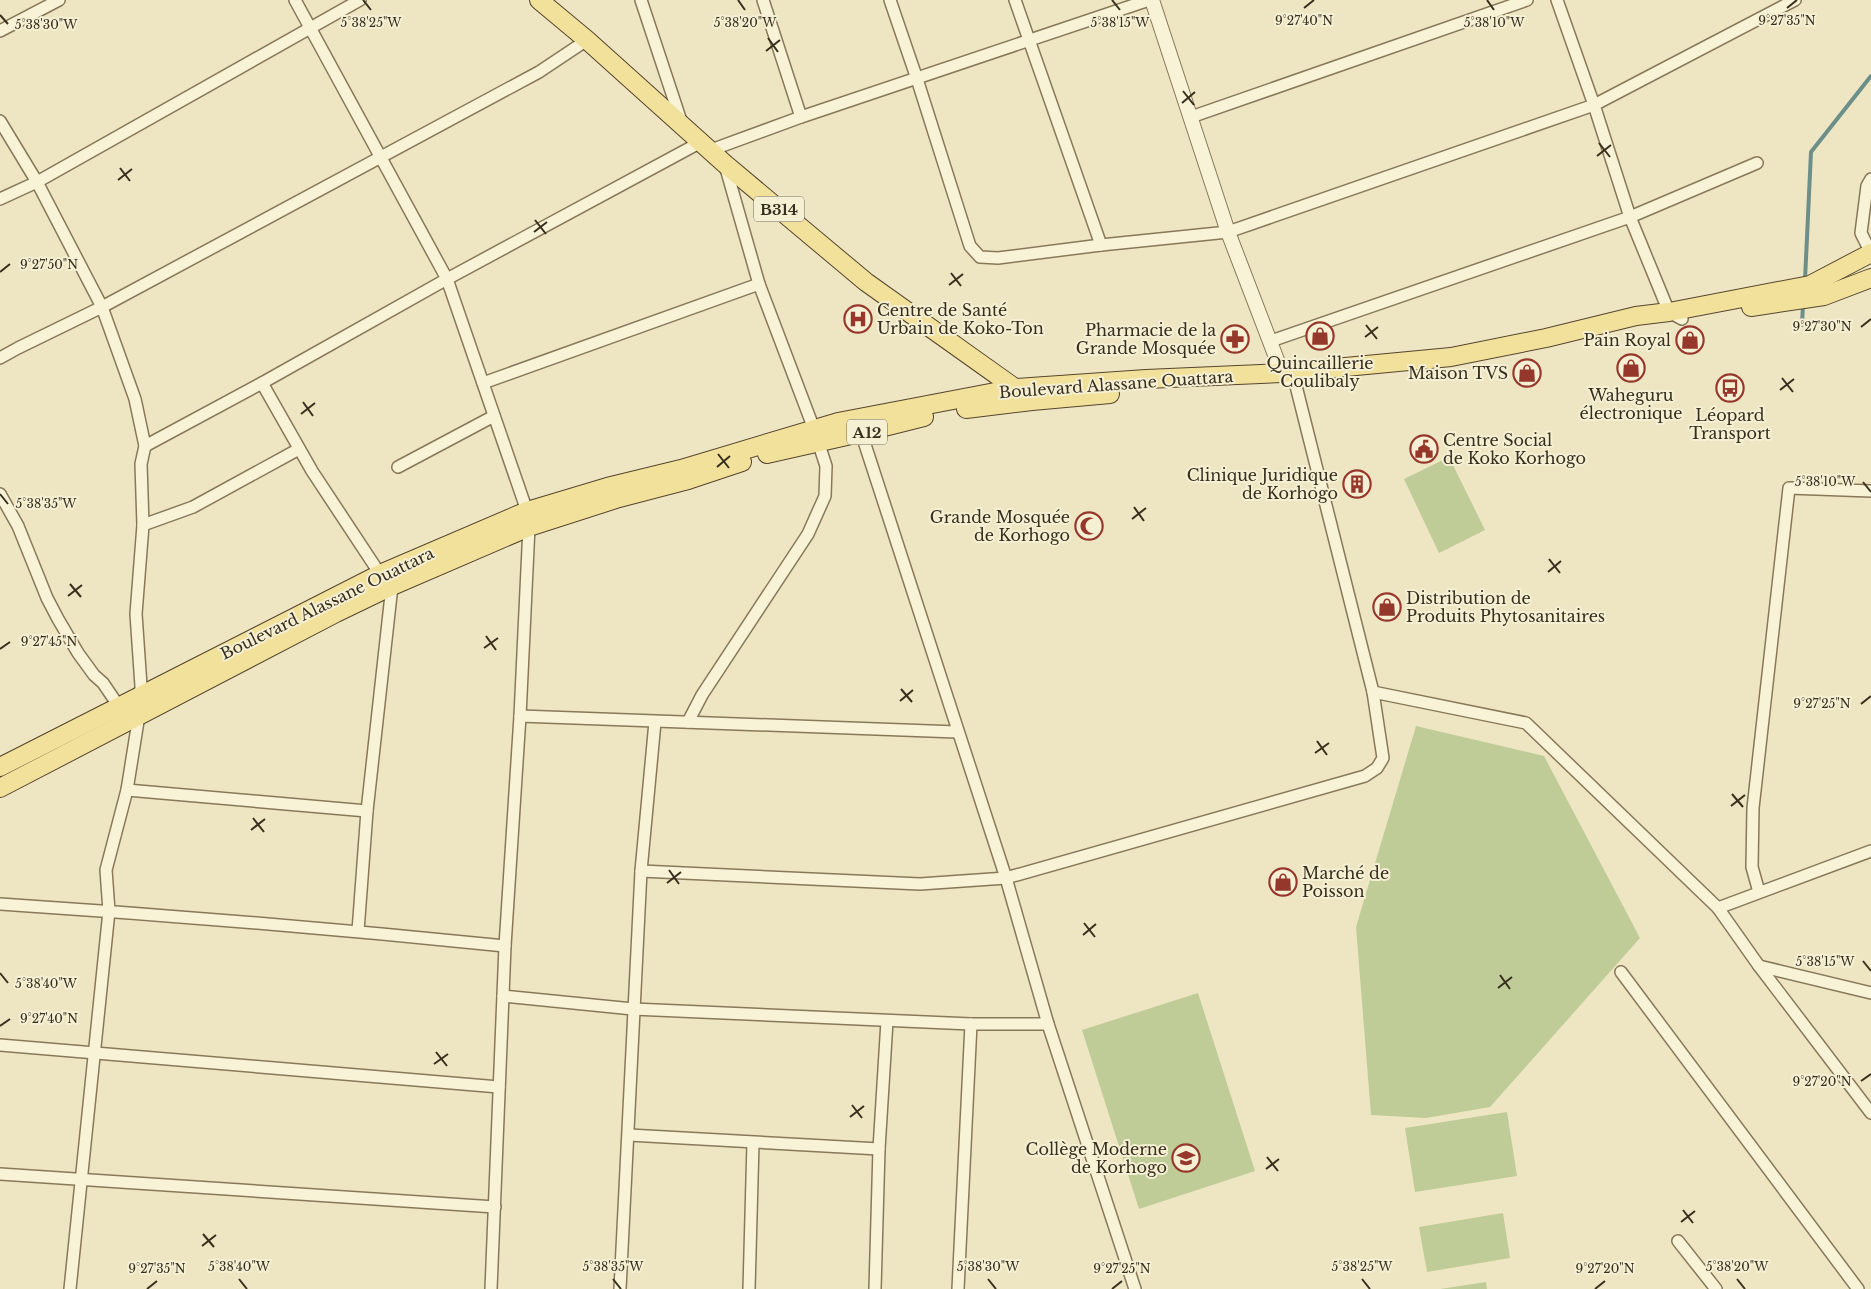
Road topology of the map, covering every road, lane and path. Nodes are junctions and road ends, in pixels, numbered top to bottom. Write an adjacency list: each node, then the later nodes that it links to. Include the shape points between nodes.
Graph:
1 (59, 0): 14 (street)
2 (295, 0): 13 (street)
3 (360, 0): 13 (street)
4 (539, 0): 15 (main road, B314)
5 (641, 0): 22 (street)
6 (763, 0): 19 (street)
7 (890, 0): 17 (street)
8 (1014, 0): 16 (street)
9 (1151, 0): 16 (street); 20 (street)
10 (1527, 0): 20 (street)
11 (1556, 0): 18 (street)
12 (1795, 0): 18 (street)
13 (311, 27): 24 (street); 28 (street)
14 (0, 31)
15 (587, 40): 22 (main road, B314); 24 (street, via 539,72)
16 (1029, 41): 17 (street); 32 (street)
17 (917, 79): 19 (street); 32 (street, via 970,246 980,257 998,258)
18 (1594, 105): 30 (street); 31 (street)
19 (801, 117): 23 (street)
20 (1191, 117): 31 (street)
21 (0, 121): 28 (street)
22 (684, 128): 23 (main road, B314)
23 (706, 146): 26 (main road, B314); 35 (street)
24 (380, 156): 35 (street); 38 (street)
25 (1757, 163): 30 (street)
26 (724, 164): 36 (street); 45 (main road, B314, via 866,282)
27 (1871, 179): 33 (street, via 1867,186 1861,233)
28 (37, 182): 29 (street); 38 (street)
29 (0, 199)
30 (1630, 217): 39 (street); 40 (street)
31 (1228, 232): 32 (street); 40 (street)
32 (1101, 245)
33 (1871, 253): 37 (main road, Boulevard Alassane Ouattara / A12)
34 (1871, 278): 37 (main road, Boulevard Alassane Ouattara / A12, via 1824,296)
35 (447, 279): 43 (street); 44 (street)
36 (759, 284): 43 (street); 49 (street)
37 (1798, 293): 39 (main road, Boulevard Alassane Ouattara / A12)
38 (102, 307): 41 (street); 50 (street, via 135,399)
39 (1675, 315): 42 (main road, Boulevard Alassane Ouattara / A12, via 1636,316 1451,357)
40 (1271, 341): 42 (street)
41 (0, 358)
42 (1288, 378): 45 (main road, Boulevard Alassane Ouattara / A12, via 1146,379); 46 (main road, Boulevard Alassane Ouattara / A12); 58 (street)
43 (483, 382): 47 (street)
44 (262, 383): 50 (street); 51 (street)
45 (1016, 388): 46 (main road, B314); 48 (main road, Boulevard Alassane Ouattara / A12, via 928,406)
46 (1032, 401): 48 (main road, Boulevard Alassane Ouattara / A12)
47 (494, 416): 52 (street); 55 (street)
48 (858, 426): 49 (main road, Boulevard Alassane Ouattara / A12); 63 (street)
49 (816, 435): 55 (main road, Boulevard Alassane Ouattara / A12, via 607,487); 62 (street, via 826,466 825,496 816,521 702,695)
50 (145, 446): 56 (street, via 141,464)
51 (299, 449): 56 (street, via 193,508); 57 (street)
52 (398, 467)
53 (1871, 492): 71 (street, via 1789,488 1753,808 1752,867)
54 (0, 494): 59 (street, via 18,526 47,598 78,653)
55 (528, 519): 57 (main road, Boulevard Alassane Ouattara / A12); 60 (street)
56 (143, 525): 59 (street, via 136,614 141,686)
57 (386, 580): 59 (main road, Boulevard Alassane Ouattara / A12); 67 (street)
58 (1374, 692): 70 (street, via 1383,758 1377,768 1365,776); 73 (street, via 1526,723)
59 (132, 715): 64 (main road, Boulevard Alassane Ouattara / A12); 65 (main road, Boulevard Alassane Ouattara / A12); 66 (street)
60 (520, 716): 61 (street); 76 (street)
61 (655, 722): 62 (street); 69 (street)
62 (688, 722): 63 (street)
63 (957, 732): 70 (street)
64 (0, 767)
65 (2, 782)
66 (127, 790): 67 (street); 74 (street, via 106,870)
67 (367, 811): 75 (street)
68 (1871, 851): 71 (street)
69 (641, 870): 70 (street, via 920,884); 81 (street)
70 (1006, 878): 84 (street)
71 (1759, 892): 73 (street)
72 (0, 904): 74 (street)
73 (1718, 908): 77 (street)
74 (109, 911): 75 (street); 86 (street)
75 (358, 931): 76 (street)
76 (505, 946): 80 (street)
77 (1759, 966): 79 (street); 88 (street)
78 (1621, 972): 104 (street)
79 (1871, 994)
80 (503, 996): 81 (street); 87 (street)
81 (633, 1009): 82 (street); 89 (street)
82 (887, 1021): 83 (street); 91 (street)
83 (971, 1024): 84 (street); 101 (street)
84 (1048, 1024): 102 (street)
85 (0, 1045): 86 (street)
86 (93, 1053): 87 (street); 93 (street)
87 (499, 1087): 94 (street)
88 (1871, 1113)
89 (629, 1135): 90 (street); 98 (street)
90 (753, 1143): 91 (street); 99 (street)
91 (879, 1149): 100 (street)
92 (0, 1174): 93 (street)
93 (80, 1181): 94 (street); 96 (street)
94 (495, 1207): 97 (street)
95 (1678, 1241): 103 (street)
96 (70, 1289)
97 (491, 1289)
98 (620, 1289)
99 (749, 1289)
100 (875, 1289)
101 (958, 1289)
102 (1135, 1289)
103 (1716, 1289)
104 (1858, 1289)

